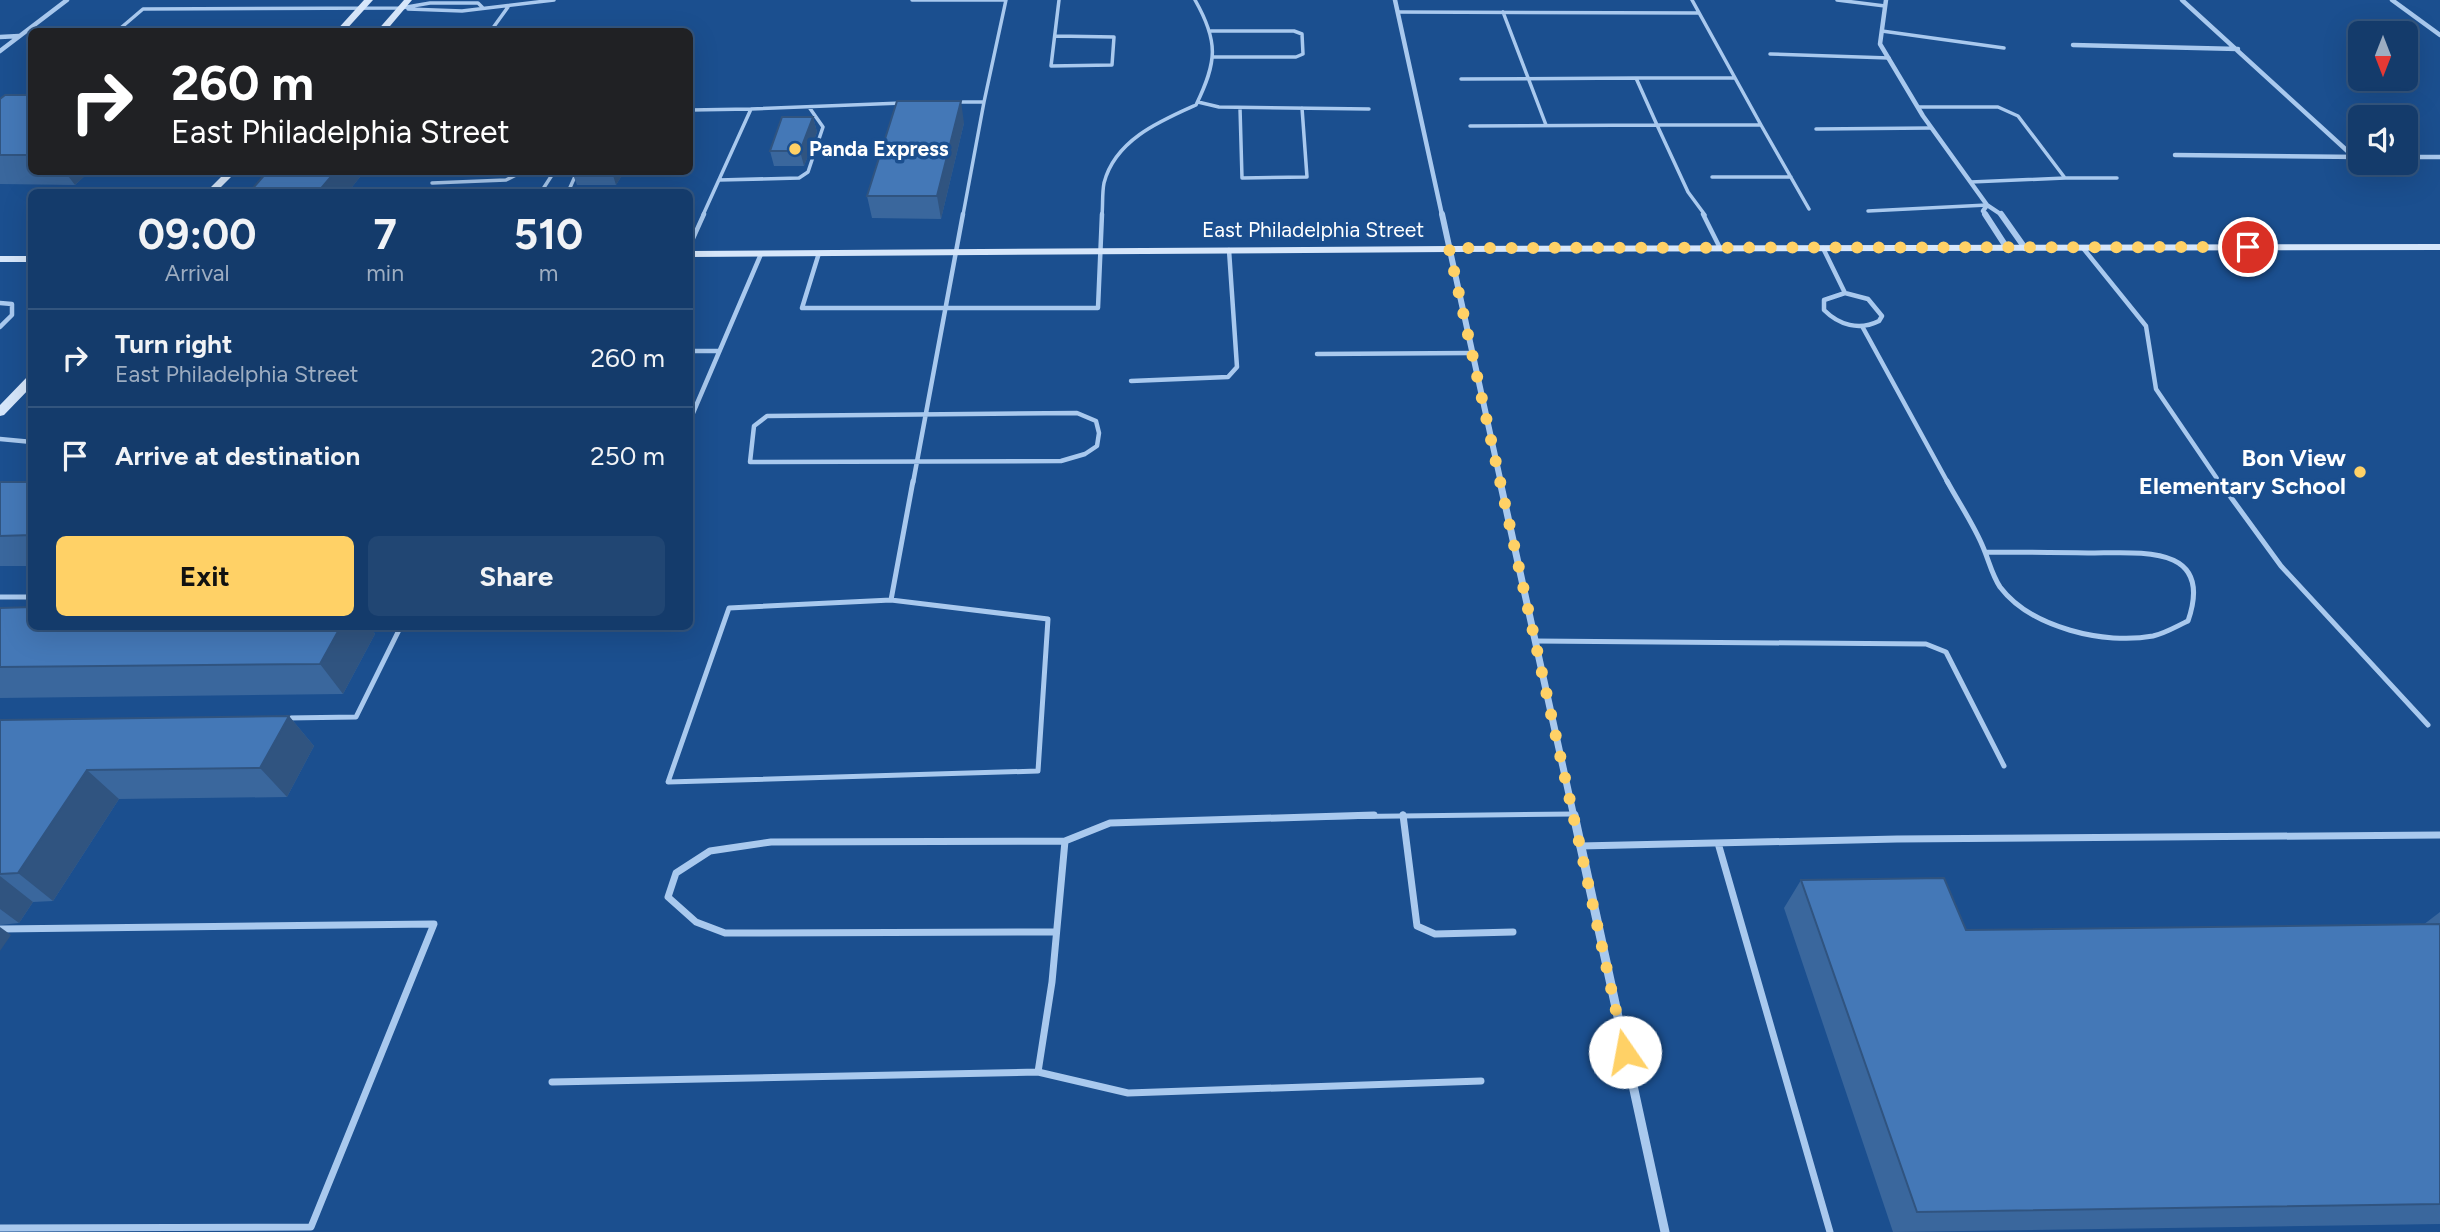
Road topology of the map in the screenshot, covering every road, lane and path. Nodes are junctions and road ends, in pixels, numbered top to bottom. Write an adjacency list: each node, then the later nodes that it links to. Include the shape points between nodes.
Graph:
1 (67, 0): 23 (street)
2 (369, 0): 18 (street)
3 (408, 0): 19 (street)
4 (488, 0): 16 (lane)
5 (554, 0): 17 (lane)
6 (912, 0): 7 (lane)
7 (1006, 0): 47 (lane)
8 (1059, 0): 33 (lane)
9 (1195, 0): 29 (lane)
10 (1395, 0): 20 (street)
11 (1692, 0): 22 (lane)
12 (1837, 0): 15 (lane)
13 (2182, 0): 37 (street)
14 (2392, 0): 31 (street)
15 (1886, 3): 30 (street)
16 (482, 7): 17 (lane); 19 (lane, via 471,11); 19 (lane, via 430,3)
17 (508, 7): 27 (lane)
18 (362, 8): 19 (lane); 24 (lane, via 143,9); 25 (street)
19 (401, 8): 26 (street)
20 (1398, 12): 21 (lane); 83 (street)
21 (1503, 12): 22 (lane); 45 (lane)
22 (1699, 13): 43 (lane)
23 (30, 28)
24 (121, 28)
25 (343, 28)
26 (384, 28)
27 (493, 28)
28 (28, 30): 32 (street)
29 (1212, 31): 40 (lane); 40 (lane, via 1302,34 1303,54 1296,57)
30 (1882, 32): 36 (lane); 41 (street, via 1880,44)
31 (2440, 35)
32 (20, 36): 34 (street); 38 (street)
33 (1056, 36): 33 (lane, via 1114,37 1112,65 1051,66)
34 (0, 37)
35 (2073, 45): 37 (street)
36 (2004, 48)
37 (2239, 49): 63 (street)
38 (0, 51)
39 (1770, 54): 41 (lane)
40 (1214, 57): 48 (lane)
41 (1889, 58): 51 (street)
42 (1636, 78): 43 (lane); 45 (lane); 58 (lane)
43 (1735, 78): 59 (lane)
44 (1461, 79): 45 (lane)
45 (1528, 79): 57 (lane)
46 (945, 102): 47 (lane)
47 (984, 102): 91 (lane)
48 (1198, 102): 52 (lane); 90 (lane, via 1147,127 1120,153 1104,182)
49 (909, 103): 50 (lane)
50 (809, 107): 54 (lane); 74 (lane, via 823,127 808,172 799,178)
51 (1918, 107): 61 (street); 72 (lane, via 1998,107 2018,116)
52 (1240, 108): 53 (lane); 53 (lane, via 1242,178 1307,177)
53 (1302, 108): 55 (lane)
54 (751, 109): 56 (lane); 74 (lane)
55 (1369, 109)
56 (693, 110)
57 (1546, 125): 58 (lane); 60 (lane)
58 (1657, 125): 59 (lane); 84 (lane)
59 (1761, 125): 71 (lane)
60 (1470, 126)
61 (1931, 128): 62 (lane); 75 (street)
62 (1816, 129)
63 (2348, 148)
64 (2175, 155): 65 (street)
65 (2348, 157)
66 (2418, 157): 67 (street)
67 (2440, 157)
68 (229, 175): 77 (street)
69 (516, 175): 76 (lane, via 506,180)
70 (1713, 177): 71 (lane)
71 (1791, 177): 79 (lane)
72 (2065, 178): 73 (lane); 75 (lane)
73 (2118, 178)
74 (719, 180): 81 (lane)
75 (1971, 182): 78 (street)
76 (432, 183)
77 (214, 189)
78 (1987, 205): 80 (lane); 86 (street, via 1983,211); 87 (street, via 1999,211)
79 (1809, 209)
80 (1868, 211)
81 (693, 238)
82 (2440, 247): 88 (street, East Philadelphia Street)
83 (1449, 248): 84 (street, East Philadelphia Street); 89 (street, East Philadelphia Street); 104 (street)
84 (1720, 248): 85 (street, East Philadelphia Street)
85 (1823, 248): 86 (street, East Philadelphia Street); 97 (lane)
86 (2007, 248): 87 (street, East Philadelphia Street)
87 (2025, 248): 88 (street, East Philadelphia Street)
88 (2083, 248): 121 (lane, via 2146,326 2156,389 2242,517 2281,566)
89 (1229, 250): 90 (street, East Philadelphia Street); 106 (lane, via 1237,367 1233,373 1228,377)
90 (1100, 251): 91 (street, East Philadelphia Street); 99 (lane, via 1098,308)
91 (958, 252): 92 (street, East Philadelphia Street); 99 (lane)
92 (819, 253): 94 (street, East Philadelphia Street); 99 (lane, via 802,309)
93 (693, 254): 94 (street, East Philadelphia Street)
94 (761, 254): 103 (lane)
95 (28, 258): 96 (street)
96 (0, 259)
97 (1845, 293): 100 (lane, via 1871,301 1881,311 1879,321); 100 (lane, via 1829,296 1824,310 1837,321)
98 (0, 303): 101 (lane, via 12,304 12,315)
99 (947, 308): 110 (lane)
100 (1862, 326): 114 (lane)
101 (0, 327)
102 (693, 351): 103 (lane)
103 (719, 351): 109 (lane)
104 (1472, 353): 105 (lane); 119 (street)
105 (1317, 354)
106 (1131, 381)
107 (28, 385): 108 (street)
108 (0, 412)
109 (693, 413)
110 (926, 415): 113 (lane); 113 (lane, via 761,418 749,450 750,462 761,464); 113 (lane, via 1077,412 1096,421 1097,446 1061,461)
111 (0, 439): 112 (lane)
112 (28, 442)
113 (917, 463): 117 (lane)
114 (1985, 552): 114 (lane, via 2007,594 2040,616 2081,632 2119,639 2154,636 2188,621 2197,600 2192,576 2180,561 2159,553)
115 (0, 597): 116 (lane)
116 (28, 597)
117 (891, 600): 117 (lane, via 729,608 668,782 1038,771 1048,619)
118 (399, 630): 120 (lane, via 356,717)
119 (1535, 641): 122 (lane, via 1926,644 1947,652); 124 (street)
120 (274, 718)
121 (2428, 724)
122 (2004, 766)
123 (1404, 814): 124 (lane); 126 (lane, via 1110,822); 131 (lane, via 1417,926 1435,934)
124 (1573, 814): 128 (street)
125 (2440, 835): 127 (lane)
126 (1065, 841): 130 (lane); 130 (lane, via 771,842 710,851 677,873 668,897 696,922 725,933)
127 (1718, 843): 128 (lane); 137 (lane)
128 (1580, 846): 136 (street)
129 (0, 929): 135 (lane, via 434,924 311,1227)
130 (1056, 932): 132 (lane)
131 (1513, 932)
132 (1038, 1072): 133 (lane, via 1128,1093); 134 (lane)
133 (1481, 1081)
134 (552, 1082)
135 (0, 1228)
136 (1665, 1232)
137 (1830, 1232)

